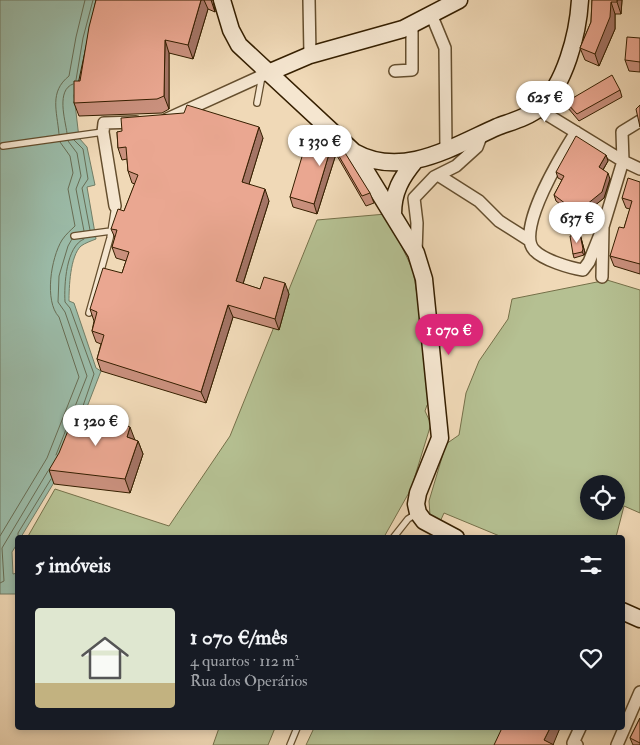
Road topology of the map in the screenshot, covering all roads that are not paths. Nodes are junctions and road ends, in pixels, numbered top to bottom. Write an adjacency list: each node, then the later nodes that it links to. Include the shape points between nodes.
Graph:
1 (222, 0): 9 (street, via 239,46)
2 (459, 0): 5 (street)
3 (580, 0): 11 (street, via 578,24 558,84)
4 (309, 3): 7 (street)
5 (431, 14): 6 (street); 17 (street, via 445,48)
6 (412, 24): 7 (street); 8 (street, via 412,70)
7 (310, 55): 9 (street)
8 (395, 71)
9 (265, 74): 10 (lane); 13 (street, via 164,120 104,123); 18 (street)
10 (257, 103)
11 (538, 109): 14 (street); 15 (street)
12 (640, 121): 19 (street, via 622,132)
13 (103, 132): 16 (lane); 23 (street)
14 (576, 132): 19 (street); 28 (street, via 537,203)
15 (482, 134): 17 (street); 22 (street, via 477,147 456,166)
16 (3, 146)
17 (446, 149): 20 (street)
18 (354, 152): 20 (street, via 378,162); 24 (street)
19 (623, 161): 21 (street); 25 (street)
20 (415, 162): 24 (street, via 396,190)
21 (640, 169)
22 (438, 175): 28 (street); 29 (street, via 414,198)
23 (115, 206): 26 (lane)
24 (393, 214): 29 (street)
25 (603, 227): 28 (street, via 583,270 569,268 548,258 534,250); 30 (street)
26 (111, 231): 27 (lane); 31 (lane)
27 (74, 236)
28 (529, 240)
29 (416, 253): 32 (street, via 424,279 440,438 418,493)
30 (602, 276)
31 (89, 313)
32 (418, 513): 33 (lane, via 408,519); 34 (street, via 424,522)
33 (396, 535)
34 (450, 535)
35 (625, 612): 36 (street)
36 (640, 619)
37 (640, 692): 38 (street)
38 (625, 727)
39 (296, 730): 42 (lane)
40 (579, 730): 43 (street, via 573,743)
41 (624, 730): 44 (street)
42 (290, 745)
43 (577, 745)
44 (617, 745)

